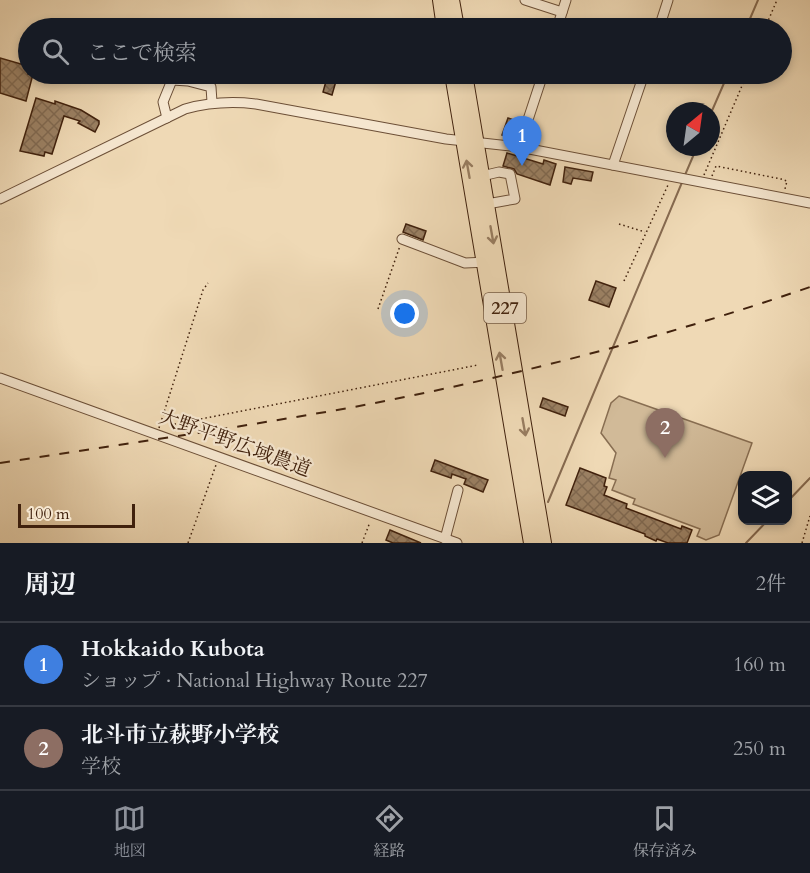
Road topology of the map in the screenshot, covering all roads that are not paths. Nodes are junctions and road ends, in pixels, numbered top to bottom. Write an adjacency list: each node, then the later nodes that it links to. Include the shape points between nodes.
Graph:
1 (440, 0): 7 (highway)
2 (452, 0): 8 (highway)
3 (525, 0): 6 (street)
4 (566, 0): 6 (street)
5 (668, 0): 10 (street)
6 (562, 12): 9 (street)
7 (443, 18)
8 (455, 18)
9 (560, 18)
10 (662, 18)
11 (170, 84): 18 (street, via 163,102)
12 (200, 84): 17 (street, via 211,87)
13 (455, 84): 19 (highway, 227)
14 (466, 84): 19 (highway, 227)
15 (540, 84): 20 (street)
16 (641, 84): 21 (street)
17 (212, 102): 18 (street); 19 (street, via 256,104)
18 (167, 118): 23 (street)
19 (470, 141): 20 (street); 22 (highway, 227); 27 (highway, 227, one-way to 19)
20 (519, 147): 21 (street)
21 (613, 165): 24 (street)
22 (482, 176): 25 (highway, 227); 25 (street, via 510,174 515,199)
23 (0, 199)
24 (810, 202)
25 (486, 204): 27 (highway, 227, one-way to 27)
26 (402, 239): 27 (street, via 465,263)
27 (490, 261): 32 (highway, 227, one-way to 27); 33 (highway, 227, one-way to 33)
28 (0, 378): 30 (street, 大野平野広域農道)
29 (458, 490): 30 (street)
30 (445, 539): 31 (street, 大野平野広域農道)
31 (457, 543)
32 (531, 543)
33 (544, 543)

